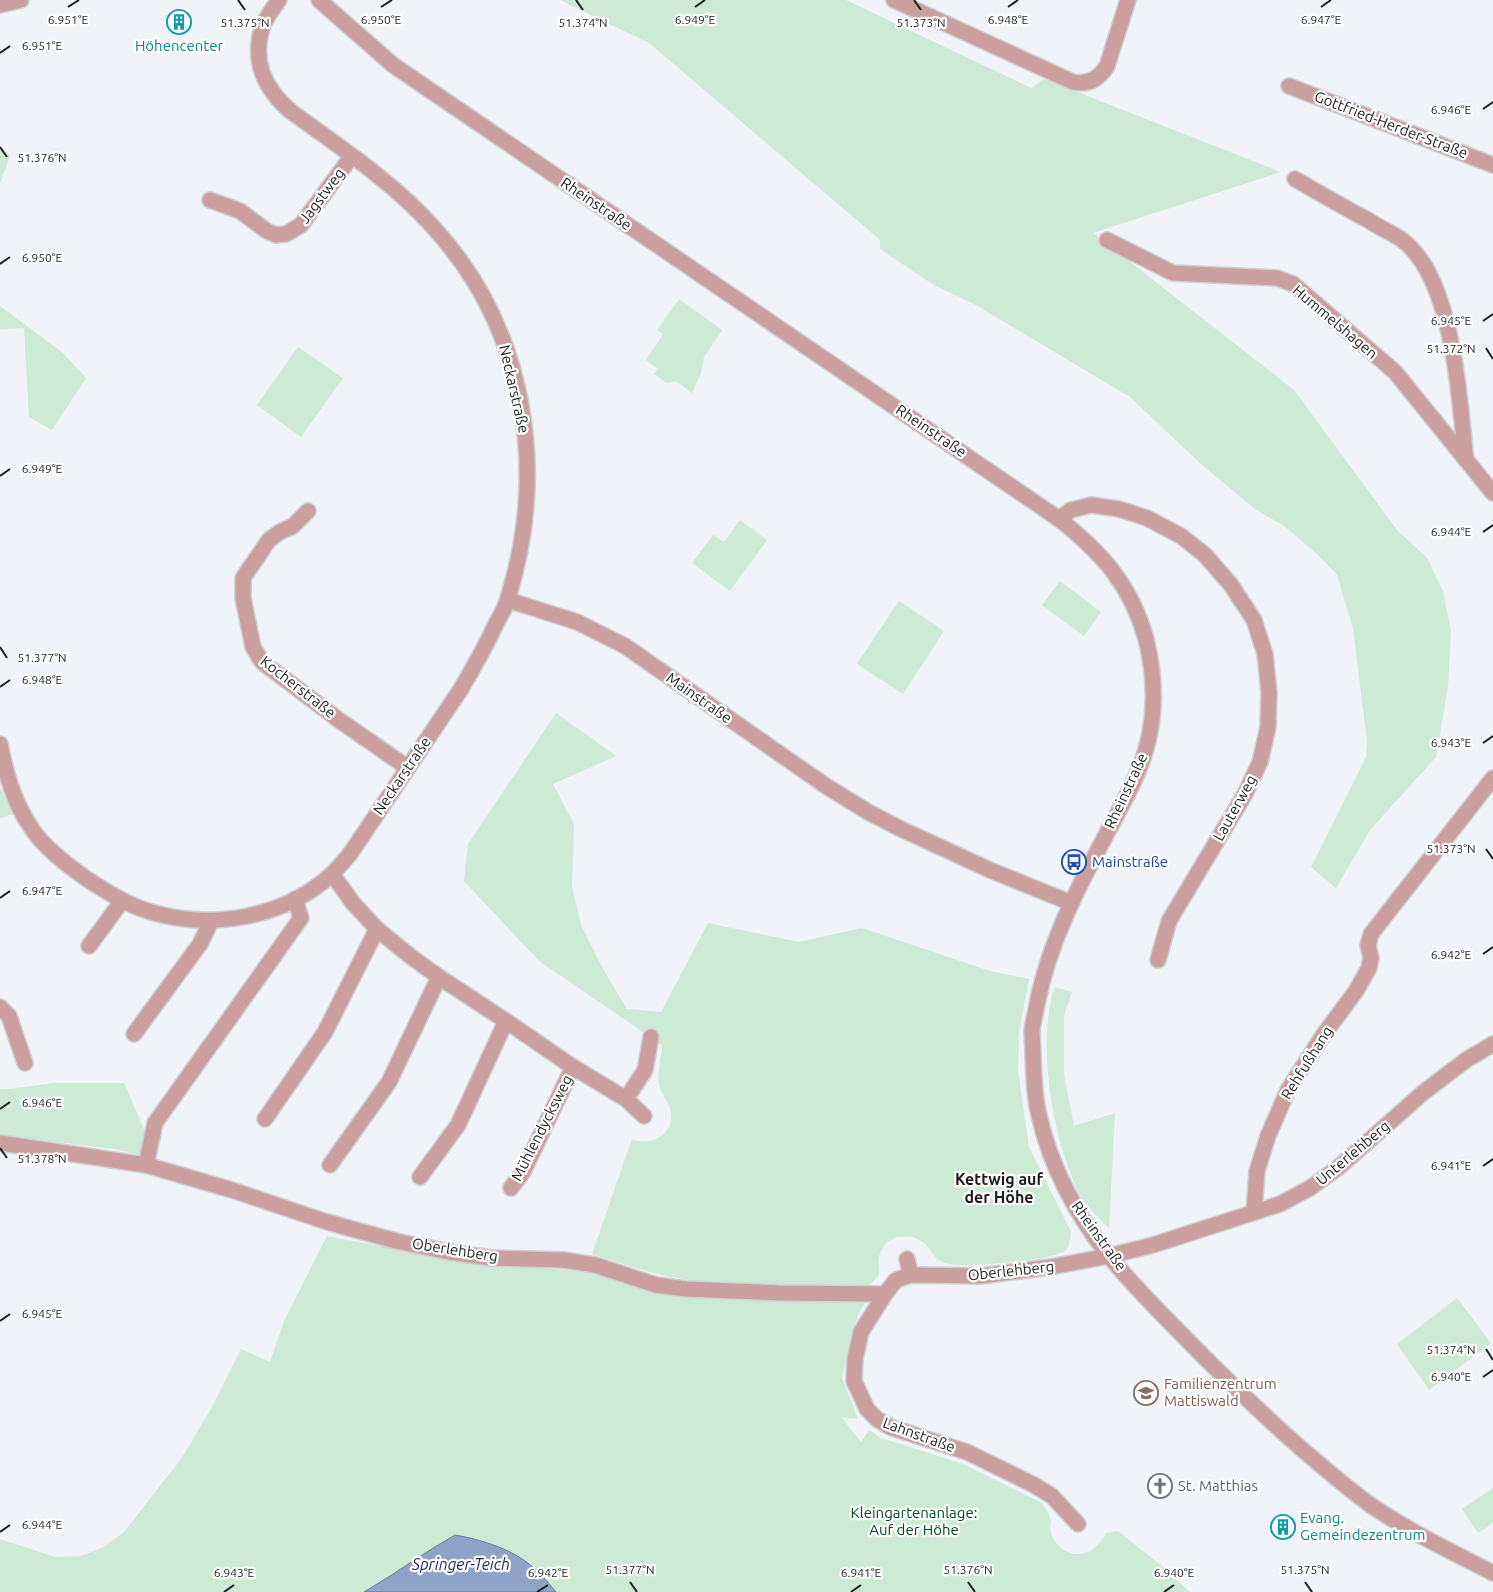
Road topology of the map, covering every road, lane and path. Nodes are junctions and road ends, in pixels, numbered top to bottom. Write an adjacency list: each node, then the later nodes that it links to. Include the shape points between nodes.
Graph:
1 (21, 0): 6 (street)
2 (279, 0): 8 (street, Neckarstraße, via 265,21 260,36 259,56 271,92)
3 (319, 0): 16 (street, Rheinstraße, via 392,65)
4 (894, 0): 5 (street, via 1083,84 1102,74 1107,66)
5 (1128, 0)
6 (0, 5)
7 (1289, 86): 9 (street, Gottfried-Herder-Straße)
8 (352, 156): 11 (street, Jagstweg, via 301,225 286,234 276,235 267,231 240,211); 17 (street, Neckarstraße, via 398,192 447,243 489,306 507,348 525,422 528,484 522,541)
9 (1493, 165)
10 (1295, 179): 13 (street, via 1402,240 1423,265 1445,314)
11 (210, 200)
12 (1107, 240): 13 (street, Hummelshagen, via 1172,273 1277,278 1293,284 1395,372)
13 (1466, 460): 14 (street, Hummelshagen)
14 (1493, 493)
15 (308, 511): 19 (street, Kocherstraße, via 293,526 269,540 243,578 243,598 253,647 262,662)
16 (1059, 519): 24 (street, Rheinstraße, via 1105,560 1132,599 1149,650 1154,691 1149,739 1138,773); 28 (street, Lauterweg, via 1071,510 1091,505 1147,518 1180,536 1205,555 1231,585 1254,620 1264,654 1269,692 1268,727 1260,762 1245,794 1169,921)
17 (508, 600): 19 (street, Neckarstraße, via 461,689); 24 (street, Mainstraße, via 577,622 625,646 826,786 902,829)
18 (0, 744): 23 (street, Neckarstraße, via 11,791 32,828 46,846 71,868)
19 (408, 768): 21 (street, Neckarstraße, via 350,854)
20 (1493, 778): 45 (street, Rehfußhang, via 1371,934 1369,968 1288,1090 1268,1136 1257,1171)
21 (332, 874): 22 (street, Neckarstraße); 26 (street, Mühlendycksweg)
22 (295, 899): 25 (street, Neckarstraße, via 264,912); 41 (street, via 302,918 155,1123)
23 (122, 901): 25 (street, Neckarstraße, via 150,912); 27 (street)
24 (1071, 903): 46 (street, Rheinstraße, via 1040,987 1032,1029 1033,1071 1045,1141 1080,1214)
25 (211, 921): 32 (street, via 200,944)
26 (377, 929): 29 (street, Mühlendycksweg); 39 (street, via 325,1032)
27 (89, 946)
28 (1158, 960)
29 (439, 977): 31 (street, Mühlendycksweg); 42 (street, via 389,1082)
30 (0, 1007): 35 (street, via 9,1016)
31 (506, 1021): 36 (street, Mühlendycksweg); 43 (street, via 458,1125)
32 (134, 1034)
33 (651, 1037): 37 (street, via 645,1070)
34 (1493, 1044): 45 (street, Unterlehberg, via 1424,1092 1339,1167 1310,1188)
35 (25, 1063)
36 (573, 1068): 37 (street, Mühlendycksweg); 44 (street, Mühlendycksweg, via 523,1172)
37 (626, 1099): 38 (street, Mühlendycksweg)
38 (644, 1116)
39 (265, 1119)
40 (0, 1143): 41 (street, Oberlehberg)
41 (146, 1165): 49 (street, Oberlehberg, via 327,1222 449,1252 491,1258 563,1260 595,1265 656,1285 686,1289)
42 (330, 1165)
43 (420, 1177)
44 (511, 1188)
45 (1254, 1212): 46 (street, Unterlehberg)
46 (1109, 1256): 48 (street, Oberlehberg, via 981,1276); 51 (street, Rheinstraße, via 1248,1401 1328,1471 1372,1506)
47 (907, 1259): 48 (street)
48 (911, 1276): 49 (street, Oberlehberg, via 896,1280)
49 (885, 1294): 50 (street, Lahnstraße, via 861,1332 855,1359 854,1381 867,1410 890,1427 967,1452 1034,1485 1052,1496)
50 (1078, 1524)
51 (1493, 1573)

